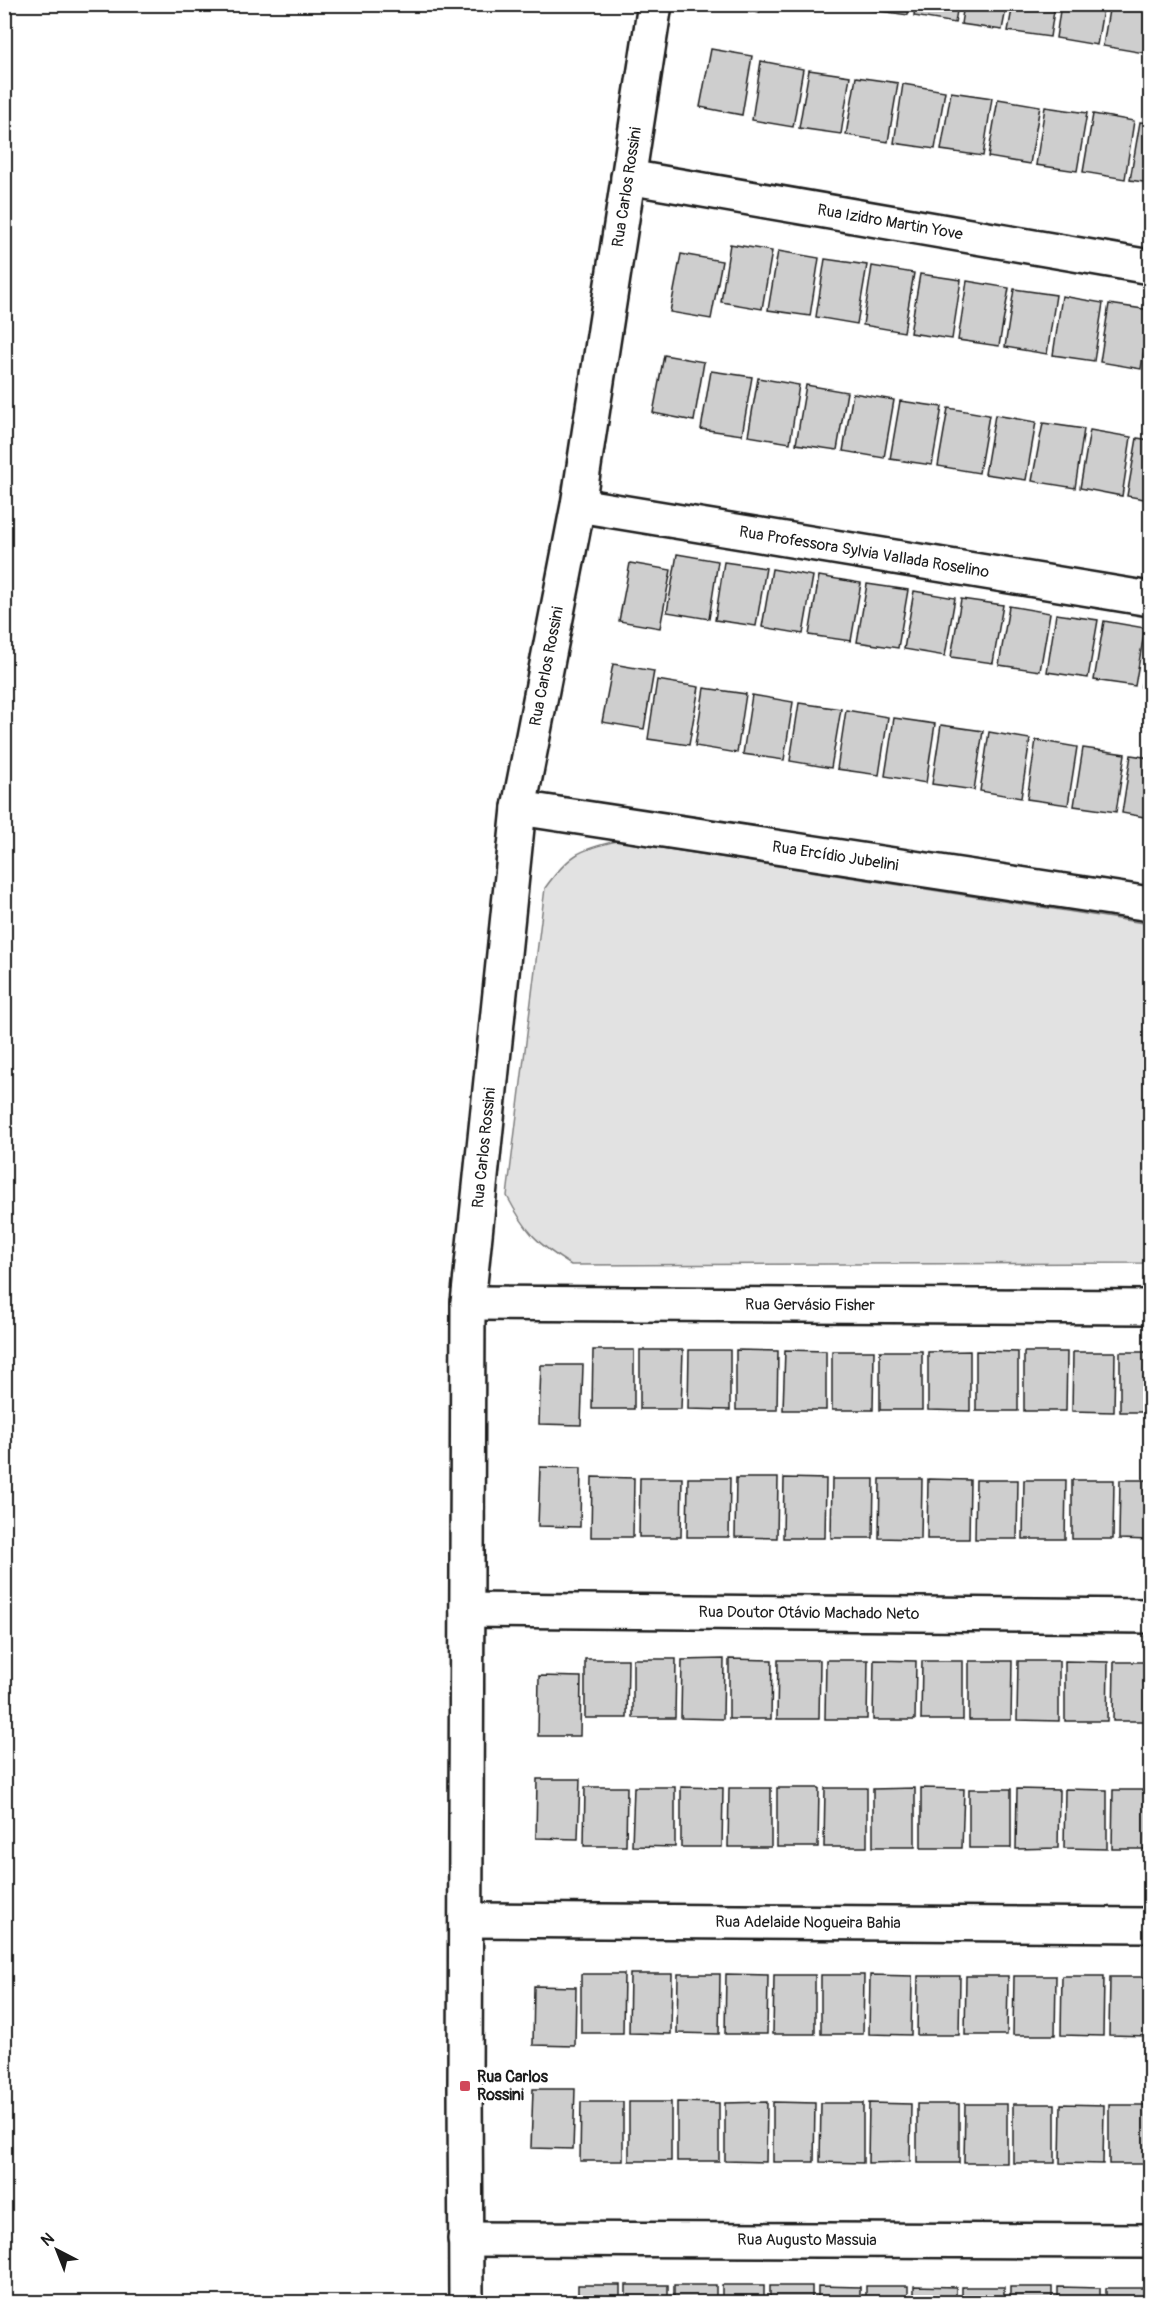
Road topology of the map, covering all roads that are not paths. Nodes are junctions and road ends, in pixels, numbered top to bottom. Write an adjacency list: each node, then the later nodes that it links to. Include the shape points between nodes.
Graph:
1 (655, 4): 2 (street, Rua Carlos Rossini)
2 (628, 177): 3 (street, Rua Izidro Martin Yove); 4 (street, Rua Carlos Rossini)
3 (1150, 267)
4 (578, 505): 5 (street, Rua Professora Sylvia Vallada Roselino); 6 (street, Rua Carlos Rossini)
5 (1150, 599)
6 (519, 808): 7 (street, Rua Ercídio Jubelini); 8 (street, Rua Carlos Rossini)
7 (1150, 904)
8 (468, 1303): 9 (street, Rua Gervásio Fisher); 10 (street, Rua Carlos Rossini)
9 (1150, 1307)
10 (466, 1610): 11 (street, Rua Doutor Otávio Machado Neto); 12 (street, Rua Carlos Rossini)
11 (1150, 1616)
12 (466, 1920): 13 (street, Rua Adelaide Nogueira Bahia); 14 (street, Rua Carlos Rossini)
13 (1150, 1925)
14 (465, 2239): 15 (street, Rua Augusto Massuia); 16 (street, Rua Carlos Rossini)
15 (1150, 2241)
16 (466, 2302)

